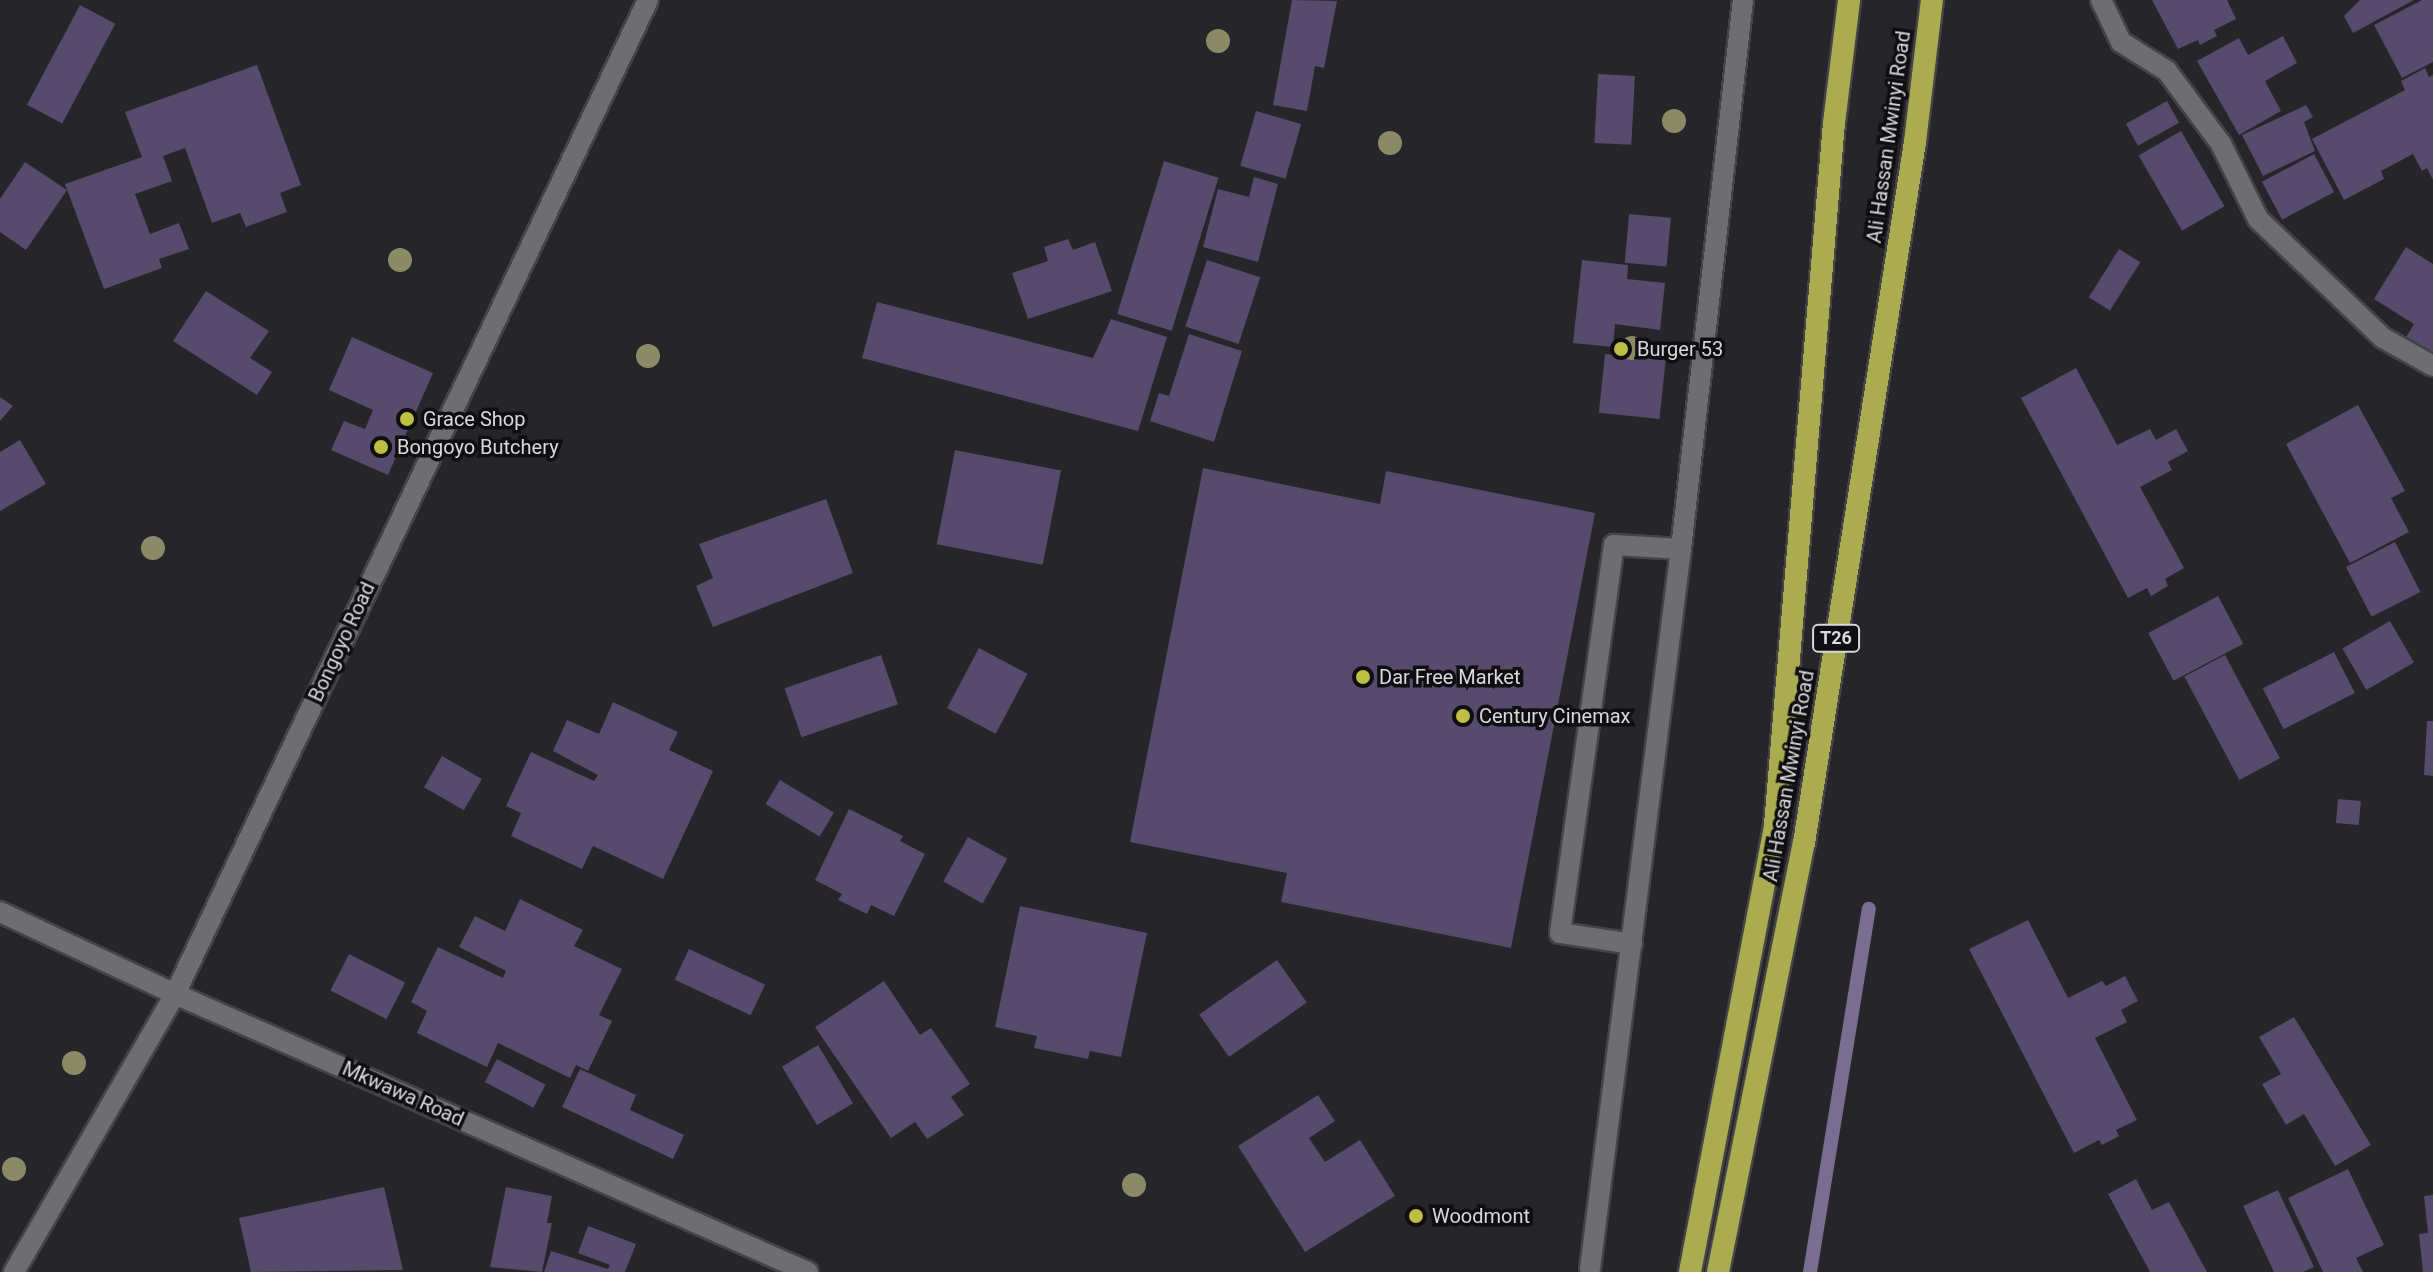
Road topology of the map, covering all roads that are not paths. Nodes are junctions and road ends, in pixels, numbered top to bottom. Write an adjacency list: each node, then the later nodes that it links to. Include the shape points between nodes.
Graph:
1 (648, 0): 10 (street, Bongoyo Road)
2 (1743, 0): 7 (street)
3 (1849, 0): 14 (highway, Ali Hassan Mwinyi Road / T26, via 1831,155 1775,825)
4 (1932, 0): 15 (highway, Ali Hassan Mwinyi Road / T26, via 1915,142 1804,843)
5 (2101, 0): 6 (street, via 2121,42 2167,71 2221,144 2258,219 2383,338)
6 (2433, 366)
7 (1681, 549): 9 (street); 9 (street, via 1614,545 1560,933)
8 (0, 912): 10 (street, Mkwawa Road)
9 (1632, 944): 11 (street)
10 (175, 994): 12 (street, Bongoyo Road); 13 (street, Mkwawa Road)
11 (1590, 1269)
12 (14, 1272)
13 (808, 1272)
14 (1690, 1272)
15 (1718, 1272)

